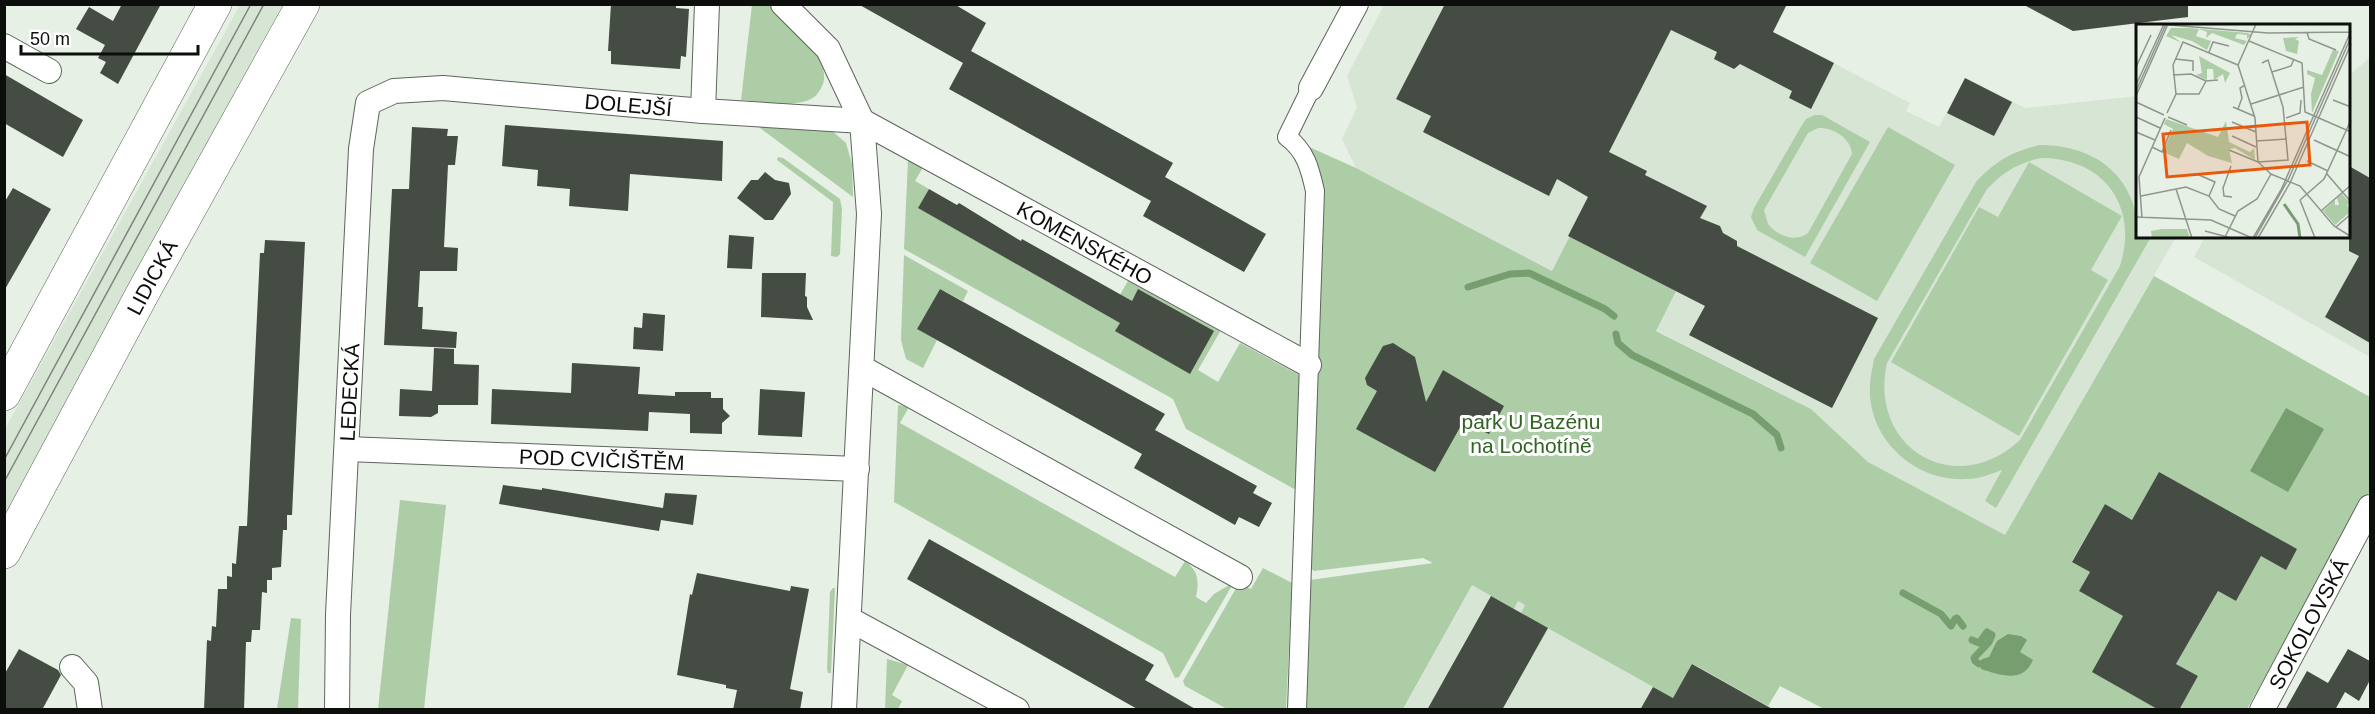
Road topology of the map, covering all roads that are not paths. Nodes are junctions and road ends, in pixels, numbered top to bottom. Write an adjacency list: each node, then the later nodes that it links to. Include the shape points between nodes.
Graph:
1 (215, 4): 14 (main road)
2 (303, 4): 18 (main road, LIDICKÁ)
3 (707, 4): 10 (street)
4 (783, 4): 11 (street, via 828,50)
5 (1356, 4): 8 (street)
6 (4, 46): 7 (street)
7 (49, 71)
8 (1311, 88): 12 (street, via 1287,137 1302,151 1315,191)
9 (394, 91): 10 (street, DOLEJŠÍ, via 443,88); 15 (street, LEDECKÁ, via 368,103 361,149)
10 (703, 111): 11 (street, DOLEJŠÍ)
11 (862, 121): 12 (street, KOMENSKÉHO); 13 (street, via 869,214)
12 (1309, 365): 26 (street)
13 (862, 368): 16 (street); 19 (street)
14 (4, 394)
15 (347, 449): 16 (street, POD CVIČIŠTĚM); 23 (street, LEDECKÁ)
16 (856, 469): 20 (street)
17 (2370, 507): 27 (street, SOKOLOVSKÁ)
18 (4, 552)
19 (1240, 577)
20 (849, 619): 24 (street); 25 (street)
21 (72, 667): 22 (street, via 86,683)
22 (90, 710)
23 (337, 710)
24 (844, 710)
25 (1017, 710)
26 (1297, 710)
27 (2262, 710)

